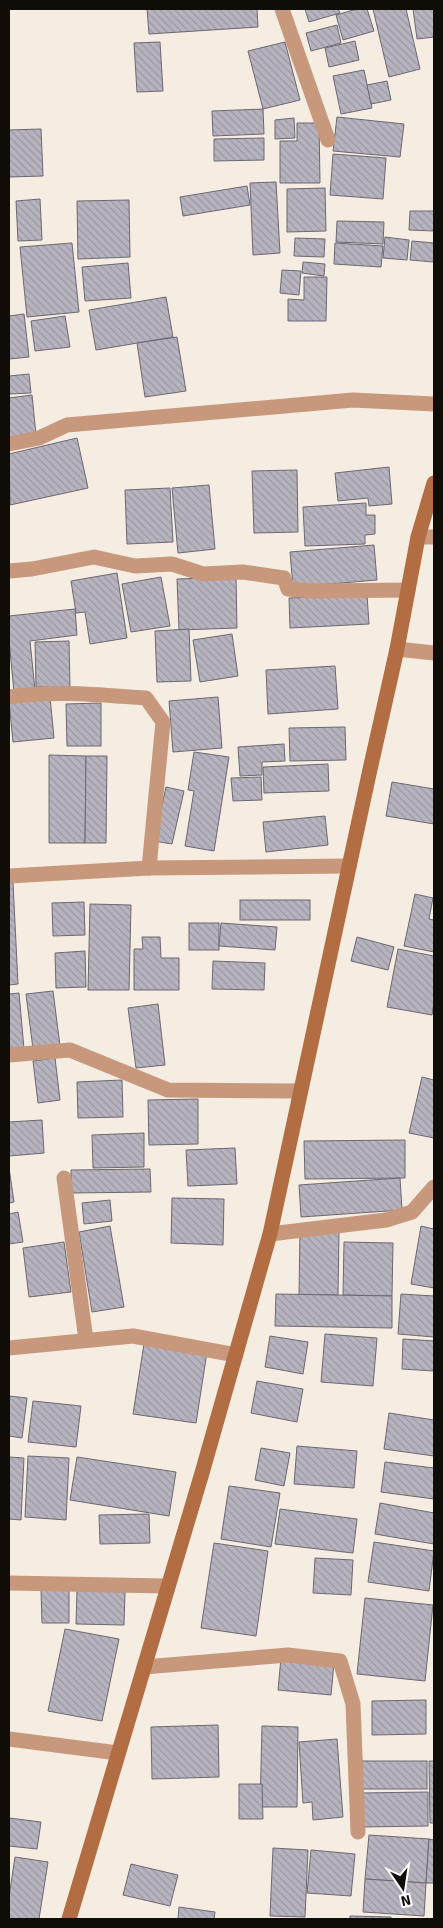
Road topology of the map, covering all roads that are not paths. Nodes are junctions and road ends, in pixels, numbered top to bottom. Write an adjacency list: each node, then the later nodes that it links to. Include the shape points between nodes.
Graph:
1 (282, 9): 2 (street)
2 (328, 140)
3 (434, 404): 4 (street, via 353,400 67,425 39,438)
4 (9, 444)
5 (434, 483): 6 (street)
6 (418, 537): 7 (street); 9 (street)
7 (434, 537)
8 (9, 571): 9 (street, via 94,557 135,566 172,564 203,574 243,572 284,578 288,589)
9 (408, 590): 10 (street)
10 (397, 649): 11 (street); 13 (street)
11 (434, 652)
12 (9, 697): 14 (street, via 75,694 146,698 163,722)
13 (349, 866): 14 (street); 17 (street)
14 (149, 868): 15 (street)
15 (9, 876)
16 (9, 1056): 17 (street, via 70,1050 168,1090)
17 (300, 1092): 20 (street)
18 (64, 1178): 21 (street)
19 (434, 1187): 20 (street, via 412,1212 386,1220)
20 (270, 1234): 23 (street)
21 (86, 1340): 22 (street); 23 (street, via 133,1336)
22 (9, 1348)
23 (236, 1355): 25 (street)
24 (9, 1583): 25 (street)
25 (167, 1586): 26 (street)
26 (144, 1667): 28 (street); 29 (street, via 288,1655 340,1661 353,1704)
27 (9, 1739): 28 (street)
28 (118, 1753): 30 (street)
29 (358, 1832)
30 (69, 1919)

